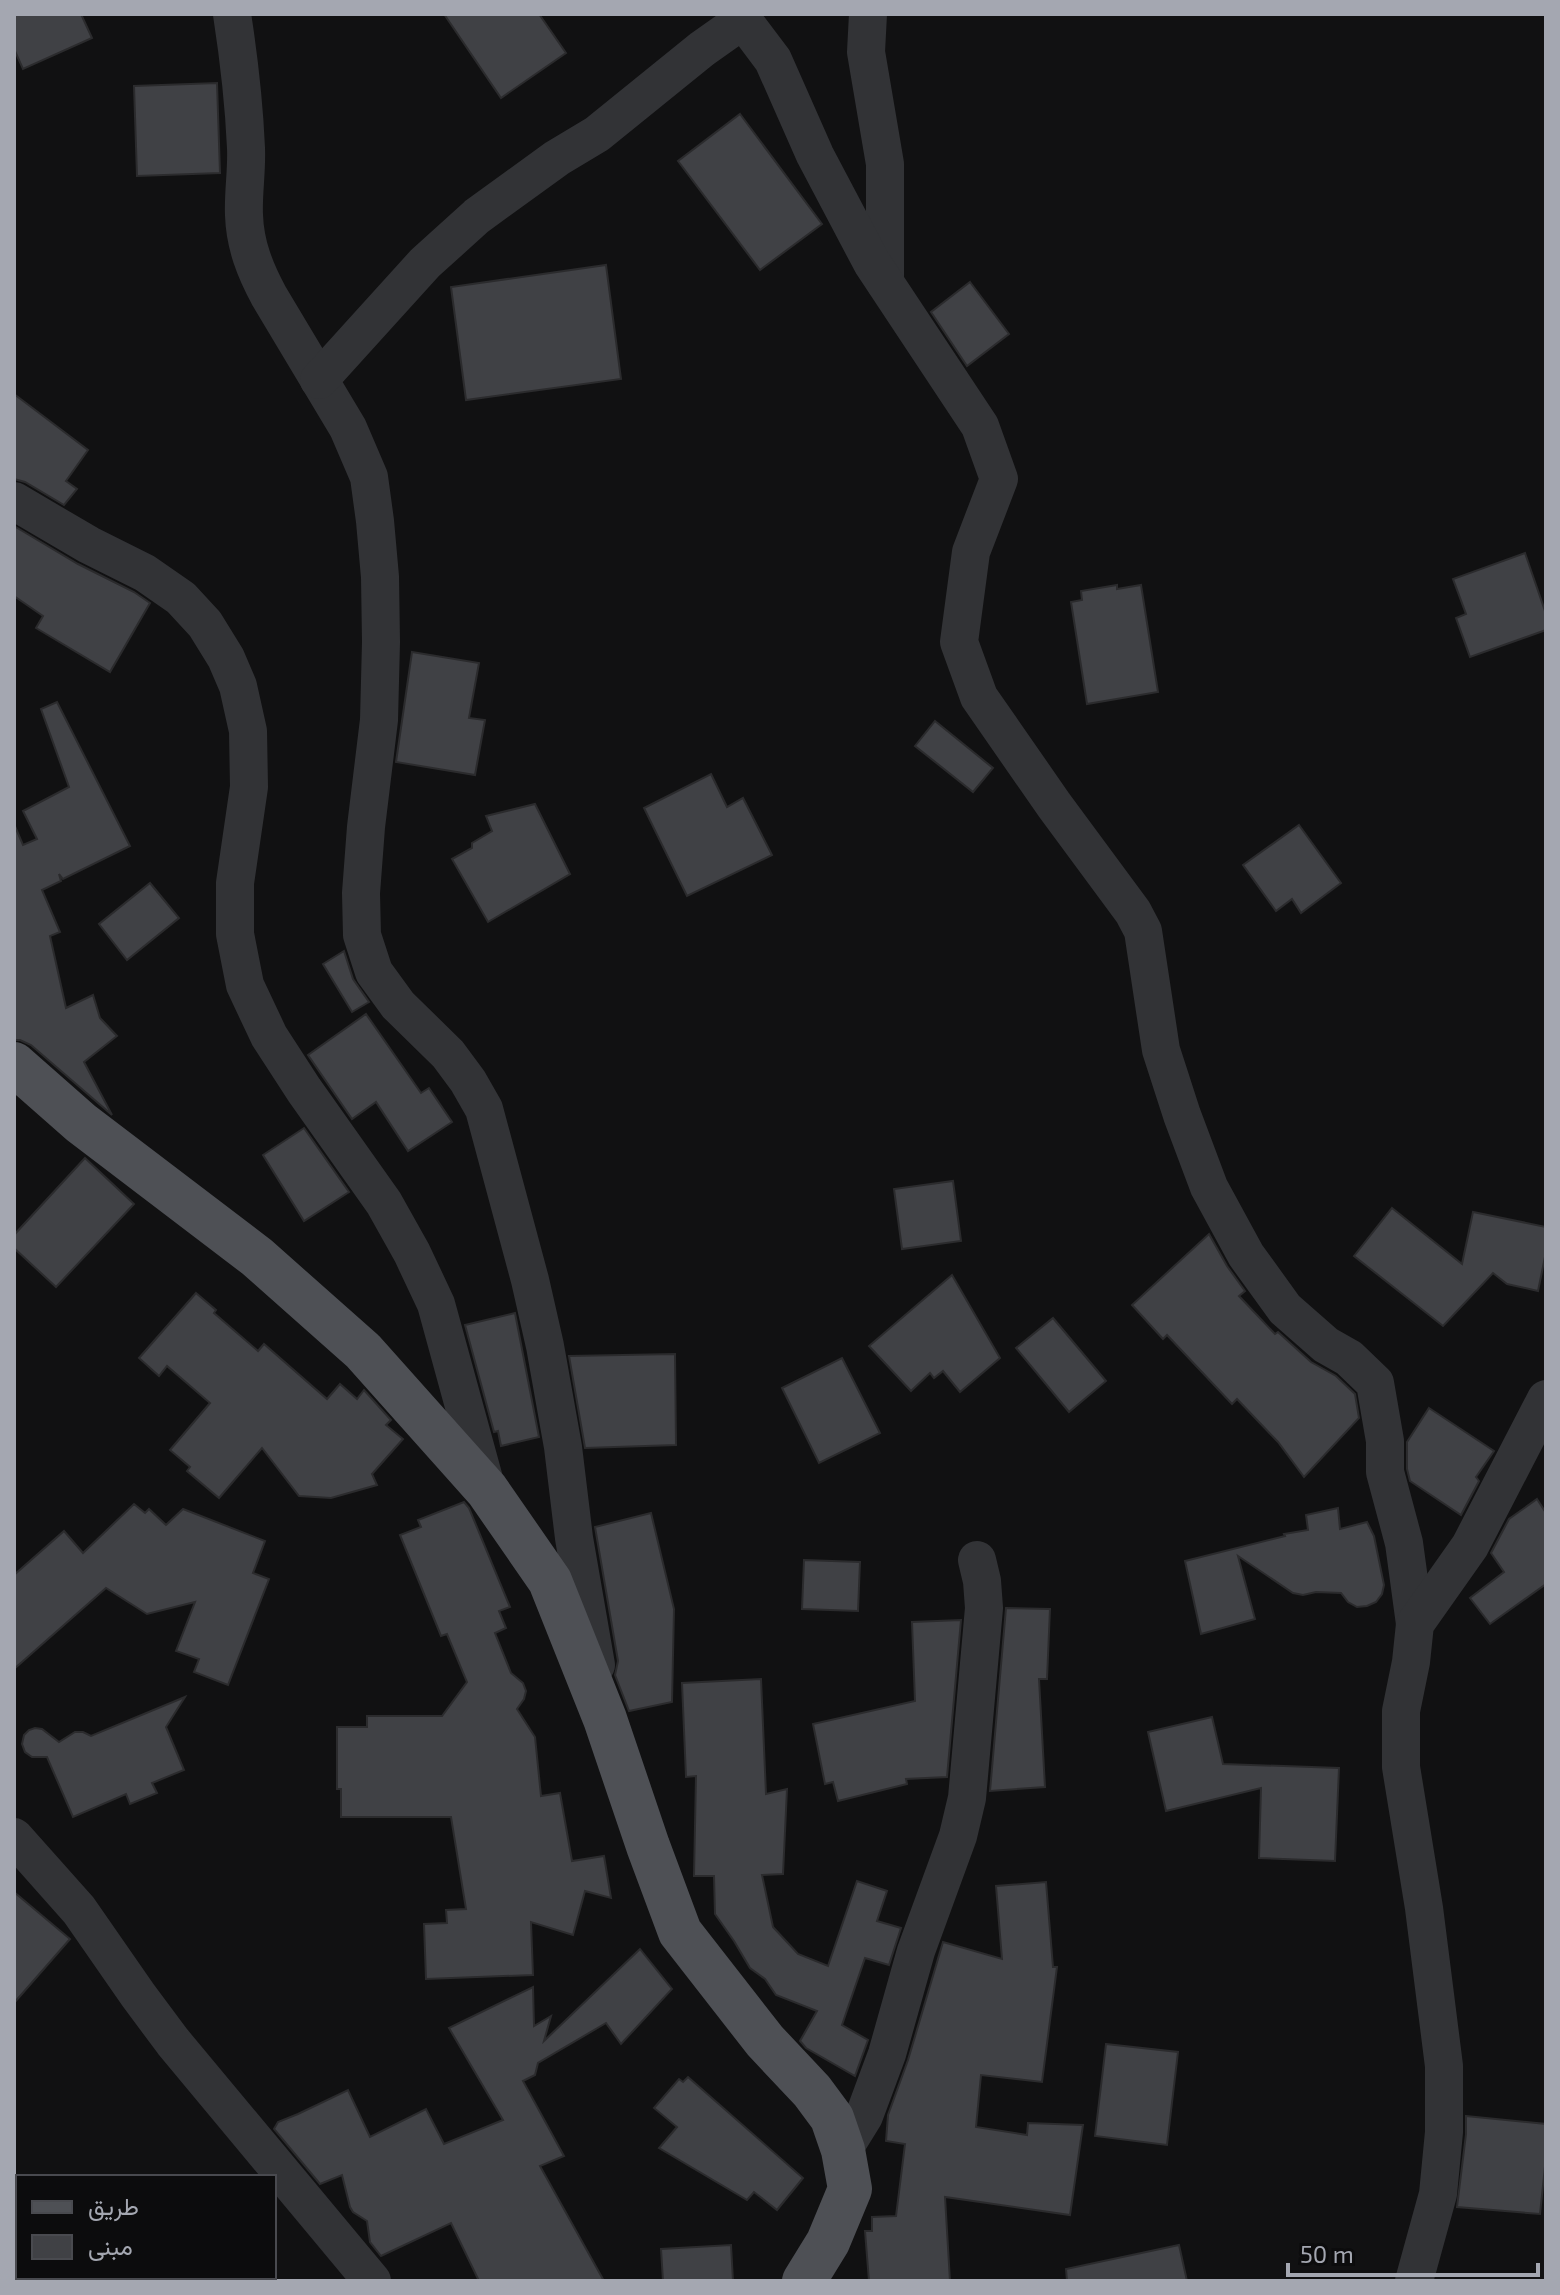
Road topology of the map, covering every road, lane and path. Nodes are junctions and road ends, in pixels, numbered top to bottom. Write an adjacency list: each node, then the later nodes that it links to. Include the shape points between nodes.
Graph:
1 (232, 14): 4 (street, via 245,113 247,243 257,274)
2 (868, 14): 3 (street, via 866,52 885,164)
3 (885, 282): 4 (street, via 815,155 773,60 743,20 597,134 477,216 425,263); 10 (street, via 980,426 999,479 971,552 959,642 979,697 1143,931 1161,1050 1209,1187 1246,1255 1285,1309 1349,1358 1379,1391 1385,1472 1404,1543)
4 (319, 380): 11 (street, via 369,477 380,577 379,720 366,827 362,935 374,972 398,1005 448,1054 484,1109 545,1346)
5 (14, 501): 8 (street, via 181,598 226,658 248,731 249,787 235,883 235,934 245,985 269,1036 384,1203 412,1253 436,1304)
6 (14, 1064): 8 (main road, via 81,1123 257,1257 363,1351)
7 (1546, 1399): 10 (street, via 1470,1546)
8 (487, 1490): 11 (main road, via 550,1581)
9 (977, 1560): 13 (street, via 984,1608 967,1798 887,2054 864,2116)
10 (1415, 1624): 16 (street, via 1401,1711 1401,1767 1444,2066 1444,2132 1438,2194)
11 (605, 1719): 13 (main road, via 680,1932 765,2041 812,2091 832,2118)
12 (14, 1837): 14 (street, via 79,1910 173,2042)
13 (843, 2150): 15 (main road, via 850,2189 828,2242)
14 (372, 2281)
15 (804, 2281)
16 (1414, 2281)

